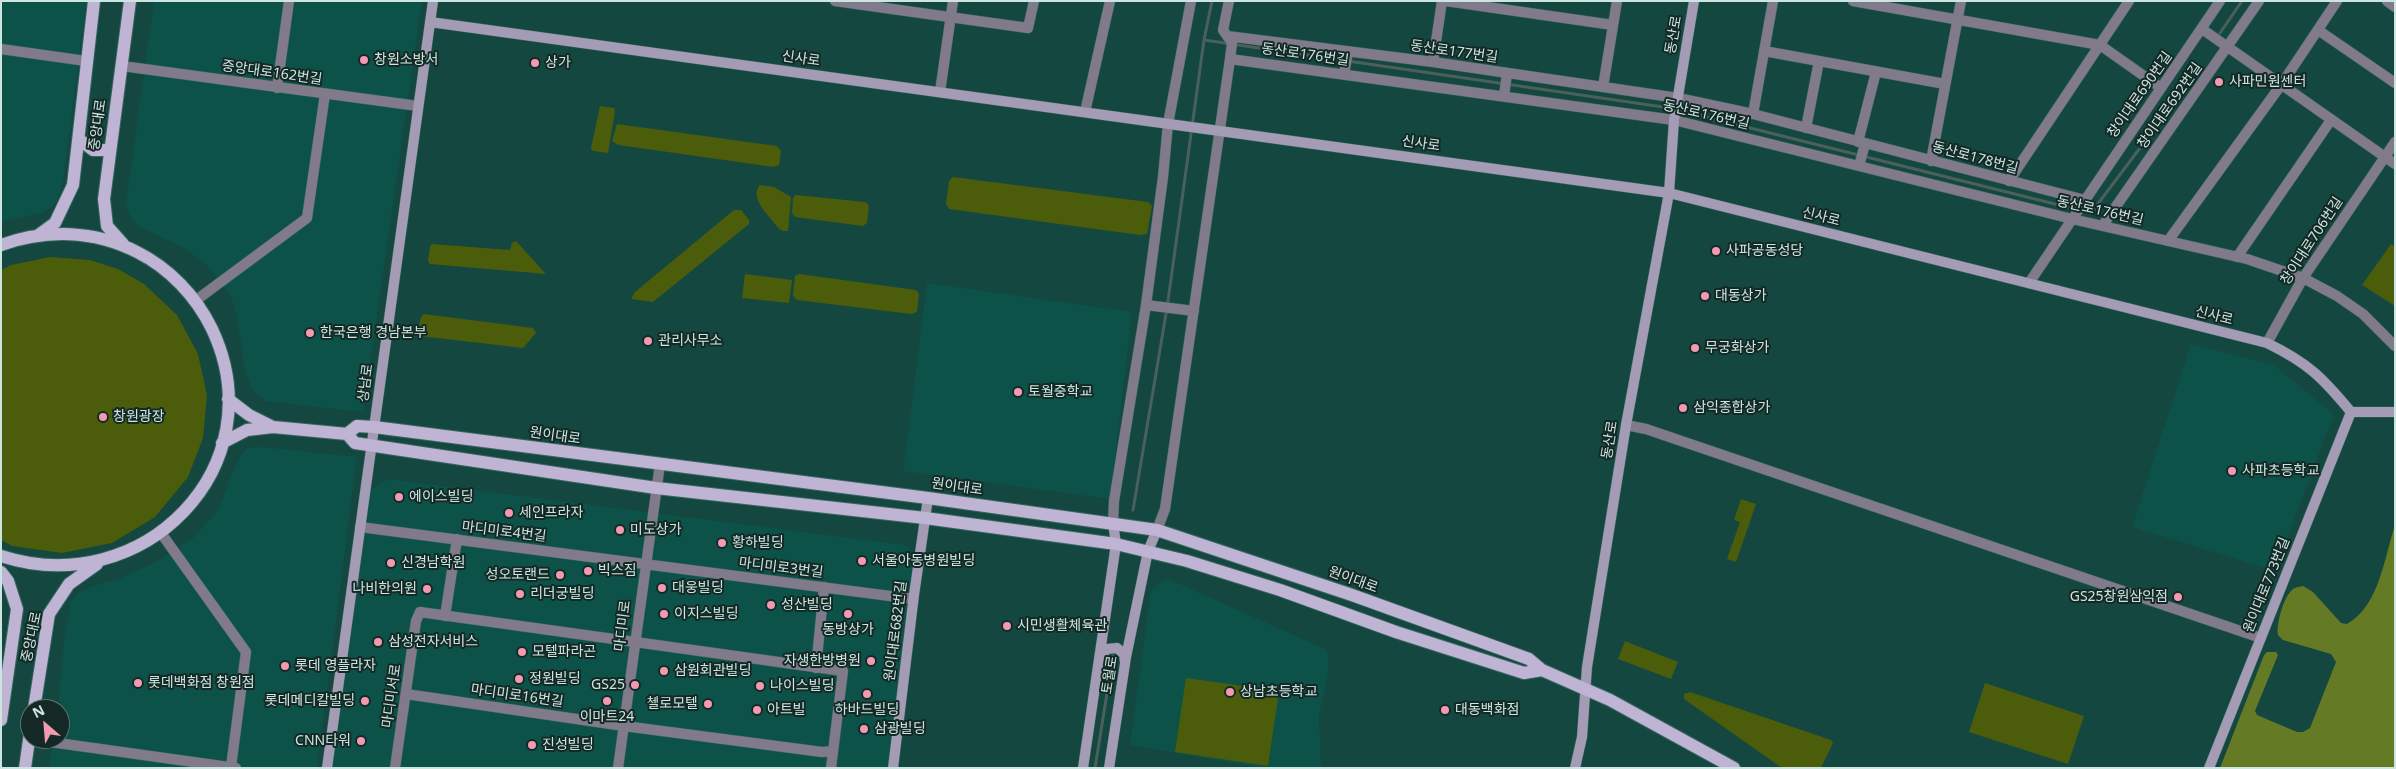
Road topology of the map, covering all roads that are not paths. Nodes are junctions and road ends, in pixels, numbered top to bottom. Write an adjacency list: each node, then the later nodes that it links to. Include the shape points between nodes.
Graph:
1 (94, 1): 37 (main road, 중앙대로)
2 (130, 1): 40 (main road, 중앙대로)
3 (289, 1): 48 (street)
4 (433, 1): 26 (main road, 상남로)
5 (835, 1): 24 (street)
6 (953, 1): 24 (street)
7 (1034, 1): 24 (street, via 1028,28)
8 (1110, 1): 55 (street)
9 (1191, 1): 59 (street)
10 (1229, 1): 30 (street, via 1223,30)
11 (1442, 1): 39 (street)
12 (1446, 1): 27 (street)
13 (1617, 1): 27 (street)
14 (1694, 1): 53 (main road, 동산로)
15 (1773, 1): 34 (street)
16 (1854, 1): 25 (street)
17 (1961, 1): 25 (street)
18 (2129, 1): 31 (street)
19 (2220, 1): 28 (street, 창이대로690번길)
20 (2259, 1): 32 (street, 창이대로692번길)
21 (2337, 1): 29 (street)
22 (2387, 1): 23 (street)
23 (2395, 7)
24 (951, 17): 50 (street)
25 (1957, 20): 31 (street); 45 (street)
26 (430, 22): 50 (main road, 신사로); 54 (main road, 상남로)
27 (1613, 25): 47 (street)
28 (2202, 29): 32 (street); 49 (street, 창이대로690번길)
29 (2318, 30): 44 (street); 46 (street)
30 (1229, 40): 35 (street, 동산로177번길); 36 (street)
31 (2100, 45): 49 (street); 70 (street)
32 (2228, 46): 46 (street); 74 (street, 창이대로692번길)
33 (1, 49): 37 (street)
34 (1764, 51): 38 (street); 56 (street)
35 (1347, 53): 39 (street, 동산로177번길); 42 (street)
36 (1230, 57): 42 (street, 동산로176번길); 61 (street)
37 (86, 61): 62 (main road, 중앙대로)
38 (1819, 61): 41 (street); 60 (street)
39 (1433, 62): 43 (street, 동산로177번길)
40 (122, 66): 48 (street, 중앙대로162번길); 65 (main road, 중앙대로)
41 (1876, 72): 45 (street); 64 (street)
42 (1344, 73): 52 (street, 동산로176번길)
43 (1507, 76): 47 (street, 동산로177번길); 52 (street)
44 (2395, 83)
45 (1945, 84): 67 (street)
46 (2281, 85): 58 (street); 76 (street)
47 (1603, 87): 53 (street, 동산로177번길)
48 (278, 88): 51 (street, 중앙대로162번길)
49 (2161, 88): 72 (street, 창이대로690번길)
50 (940, 92): 55 (main road, 신사로)
51 (325, 94): 54 (street, 중앙대로162번길); 82 (street, via 307,218)
52 (1504, 95): 57 (street, 동산로176번길)
53 (1677, 100): 56 (street, 동산로178번길); 57 (main road, 동산로)
54 (418, 106): 92 (main road, 상남로)
55 (1085, 112): 59 (main road, 신사로)
56 (1753, 114): 60 (street, 동산로178번길)
57 (1674, 118): 68 (street, 동산로176번길); 71 (main road, 동산로)
58 (2331, 120): 66 (street); 79 (street)
59 (1168, 124): 61 (main road, 신사로); 83 (street)
60 (1806, 128): 64 (street, 동산로178번길)
61 (1214, 130): 71 (main road, 신사로); 84 (street)
62 (80, 140): 65 (main road, via 93,150); 75 (main road, 중앙대로, via 73,185 55,223)
63 (2395, 142): 66 (street, 창이대로706번길)
64 (1862, 144): 67 (street, 동산로178번길); 68 (street)
65 (109, 150): 78 (main road, 중앙대로, via 104,199 107,226)
66 (2385, 157): 69 (street); 80 (street, 창이대로706번길)
67 (1931, 161): 70 (street, 동산로178번길)
68 (1859, 164): 73 (street, 동산로176번길)
69 (2395, 164)
70 (2009, 181): 72 (street, 동산로178번길)
71 (1669, 193): 81 (main road, 신사로); 90 (main road, 동산로)
72 (2083, 202): 73 (street, 창이대로690번길)
73 (2073, 217): 74 (street, 동산로176번길); 81 (street)
74 (2103, 225): 76 (street, 동산로176번길)
75 (37, 236): 77 (main road); 78 (main road, via 82,235)
76 (2168, 241): 79 (street, 동산로176번길)
77 (1, 245)
78 (125, 246): 82 (main road, via 163,268)
79 (2237, 257): 80 (street, 동산로176번길)
80 (2302, 278): 85 (street, 창이대로706번길); 86 (street, 동산로176번길, via 2363,314)
81 (2029, 283): 85 (main road, 신사로)
82 (195, 300): 87 (main road, via 219,347)
83 (1146, 305): 84 (street); 100 (street)
84 (1194, 311): 102 (street, via 1165,510)
85 (2267, 343): 88 (main road, 신사로, via 2306,364)
86 (2395, 346)
87 (228, 399): 91 (main road, 원이대로); 94 (main road)
88 (2351, 412): 89 (main road); 114 (main road, 원이대로773번길)
89 (2395, 412)
90 (1626, 425): 114 (street, via 1646,429); 120 (main road, 동산로)
91 (273, 427): 93 (main road, 원이대로); 94 (main road, 원이대로, via 247,430)
92 (374, 427): 93 (main road, 원이대로, via 357,426); 95 (main road, 상남로); 96 (main road, 원이대로)
93 (347, 434): 95 (main road, 원이대로, via 355,443)
94 (222, 443): 103 (main road, via 199,493 182,515)
95 (372, 446): 97 (main road, 원이대로); 101 (main road, 상남로)
96 (660, 464): 97 (street, 마디미로); 98 (main road, 원이대로)
97 (656, 488): 99 (main road, 원이대로); 109 (street, 마디미로)
98 (928, 498): 99 (main road, 원이대로682번길); 100 (main road, 원이대로)
99 (925, 518): 105 (main road, 원이대로); 112 (main road, 원이대로682번길)
100 (1113, 524): 102 (main road, 원이대로); 105 (main road, 토월로)
101 (360, 527): 104 (street, 마디미로4번길); 131 (main road, 상남로)
102 (1157, 530): 106 (main road, 토월로); 119 (main road, 원이대로, via 1445,628 1529,659)
103 (161, 533): 108 (main road, via 132,550); 129 (street, via 246,652)
104 (457, 539): 109 (street, 마디미로4번길); 113 (street)
105 (1116, 544): 106 (main road, 원이대로); 116 (main road, 토월로)
106 (1148, 551): 117 (main road, 토월로); 119 (main road, 원이대로, via 1280,590 1396,632 1524,672)
107 (1, 556): 108 (main road, via 51,566)
108 (101, 562): 122 (main road, 중앙대로, via 69,584 49,614)
109 (645, 564): 111 (street, 마디미로3번길); 115 (street, 마디미로)
110 (1, 572): 123 (main road, 중앙대로, via 8,581 17,609)
111 (824, 587): 112 (street, 마디미로3번길); 118 (street)
112 (913, 599): 135 (main road, 원이대로682번길)
113 (445, 616): 115 (street); 121 (street, 마디미서로, via 420,612)
114 (2261, 638): 140 (main road, 원이대로773번길)
115 (634, 643): 118 (street); 124 (street, 마디미로)
116 (1101, 657): 117 (main road, via 1107,648 1117,648 1124,654); 136 (main road, 토월로)
117 (1125, 664): 137 (main road, 토월로)
118 (816, 668): 127 (street, via 843,671)
119 (1542, 670): 120 (main road, 원이대로)
120 (1586, 688): 138 (main road, 동산로, via 1582,737); 139 (main road, 원이대로)
121 (406, 694): 124 (street, 마디미로16번길); 132 (street, 마디미서로)
122 (36, 699)
123 (1, 720)
124 (624, 726): 127 (street, 마디미로16번길); 133 (street, 마디미로)
125 (70, 743): 128 (street)
126 (28, 749): 130 (main road)
127 (833, 751): 134 (street)
128 (182, 764): 129 (street)
129 (234, 767)
130 (25, 768)
131 (327, 768)
132 (395, 768)
133 (618, 768)
134 (831, 768)
135 (893, 768)
136 (1083, 768)
137 (1109, 768)
138 (1575, 768)
139 (1734, 768)
140 (2209, 768)

